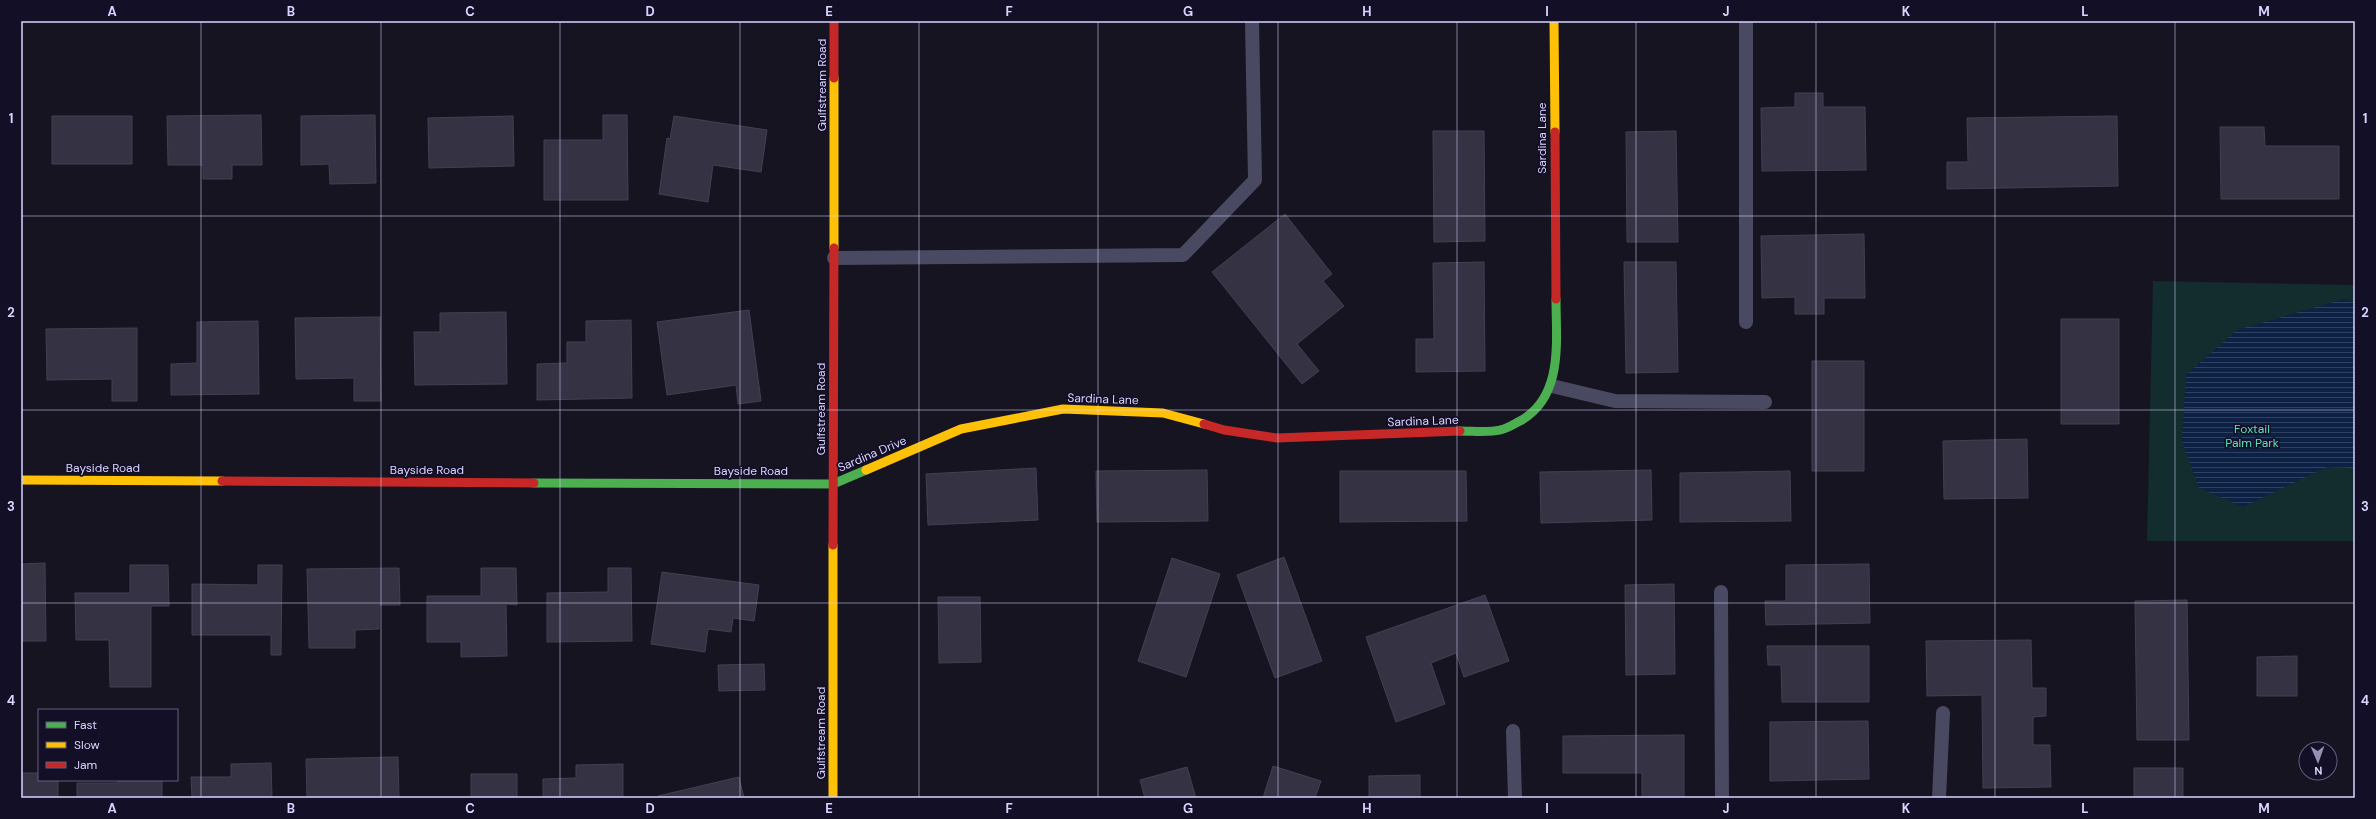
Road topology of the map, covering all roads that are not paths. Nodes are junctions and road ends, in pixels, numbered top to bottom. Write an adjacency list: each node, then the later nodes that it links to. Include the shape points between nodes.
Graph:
1 (834, 21): 5 (street, Gulfstream Road)
2 (1252, 21): 5 (lane, via 1255,180 1183,255)
3 (1554, 21): 7 (street, Sardina Lane, via 1556,361)
4 (1746, 21): 6 (lane)
5 (834, 258): 11 (street, Gulfstream Road)
6 (1746, 322)
7 (1552, 386): 8 (lane, via 1615,401); 9 (street, Sardina Lane, via 1540,407 1522,422 1500,430 1277,438 1224,430 1163,413 1063,409 961,429)
8 (1764, 402)
9 (919, 447): 11 (street, Sardina Drive)
10 (21, 480): 11 (street, Bayside Road)
11 (833, 484): 15 (street, Gulfstream Road)
12 (1721, 592): 17 (lane)
13 (1944, 713): 18 (lane)
14 (1513, 731): 16 (lane)
15 (833, 798)
16 (1515, 798)
17 (1722, 798)
18 (1939, 798)

